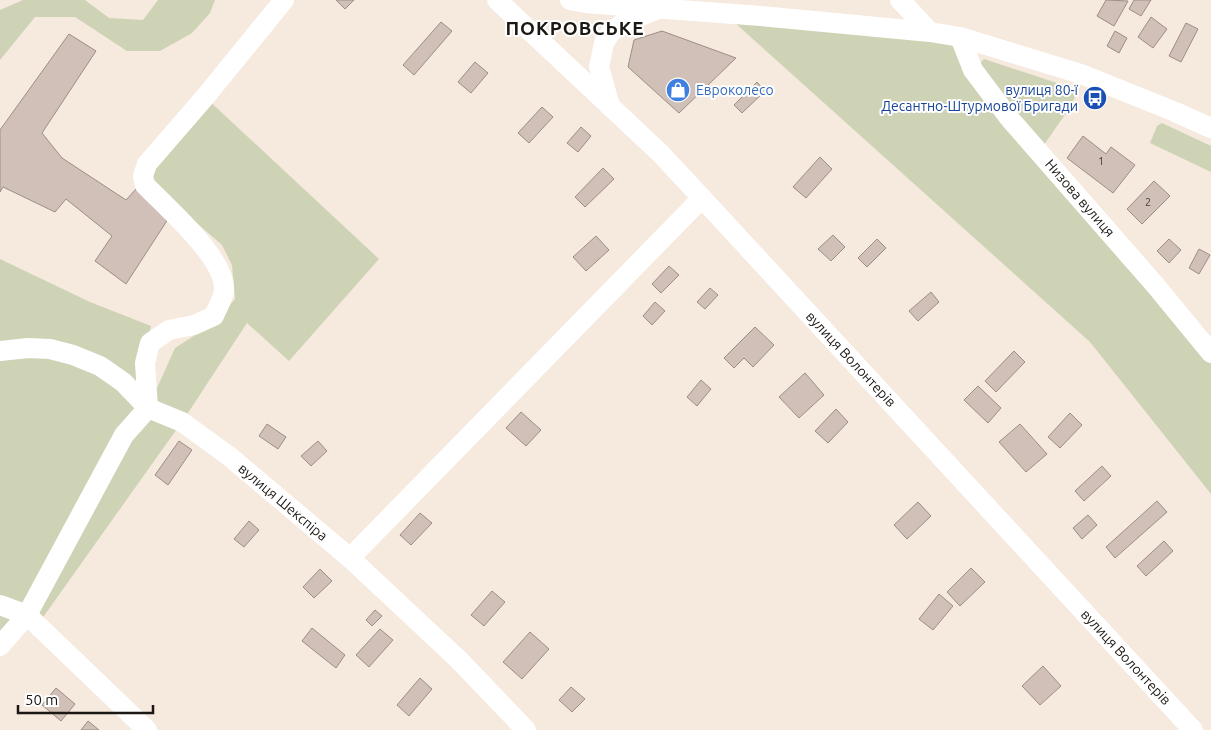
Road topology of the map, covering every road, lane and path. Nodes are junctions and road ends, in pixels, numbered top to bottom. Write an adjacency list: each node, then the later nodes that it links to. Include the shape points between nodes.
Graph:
1 (284, 0): 13 (street, via 147,164 143,176 145,185 208,250 222,272 224,291 214,316 194,325 169,330 150,343 145,363)
2 (497, 0): 8 (street, вулиця Волонтерів)
3 (570, 0): 5 (street)
4 (900, 0): 6 (street)
5 (662, 8): 6 (street); 8 (street, via 623,23 610,33 604,43 599,67)
6 (930, 32): 7 (street)
7 (960, 37): 9 (street, via 1082,74); 12 (street, Низова вулиця, via 974,70 1010,119)
8 (610, 106): 10 (street, вулиця Волонтерів)
9 (1211, 128)
10 (702, 198): 14 (street); 20 (street, вулиця Волонтерів)
11 (0, 351): 13 (street, вулиця Шекспіра, via 50,349 73,355 100,366 123,382)
12 (1211, 353)
13 (148, 408): 14 (street, вулиця Шекспіра, via 182,422 213,445); 16 (street, via 124,435)
14 (350, 558): 19 (street, вулиця Шекспіра, via 459,660)
15 (0, 605): 16 (street)
16 (27, 615): 17 (street); 18 (street)
17 (0, 646)
18 (147, 730)
19 (526, 730)
20 (1193, 730)

